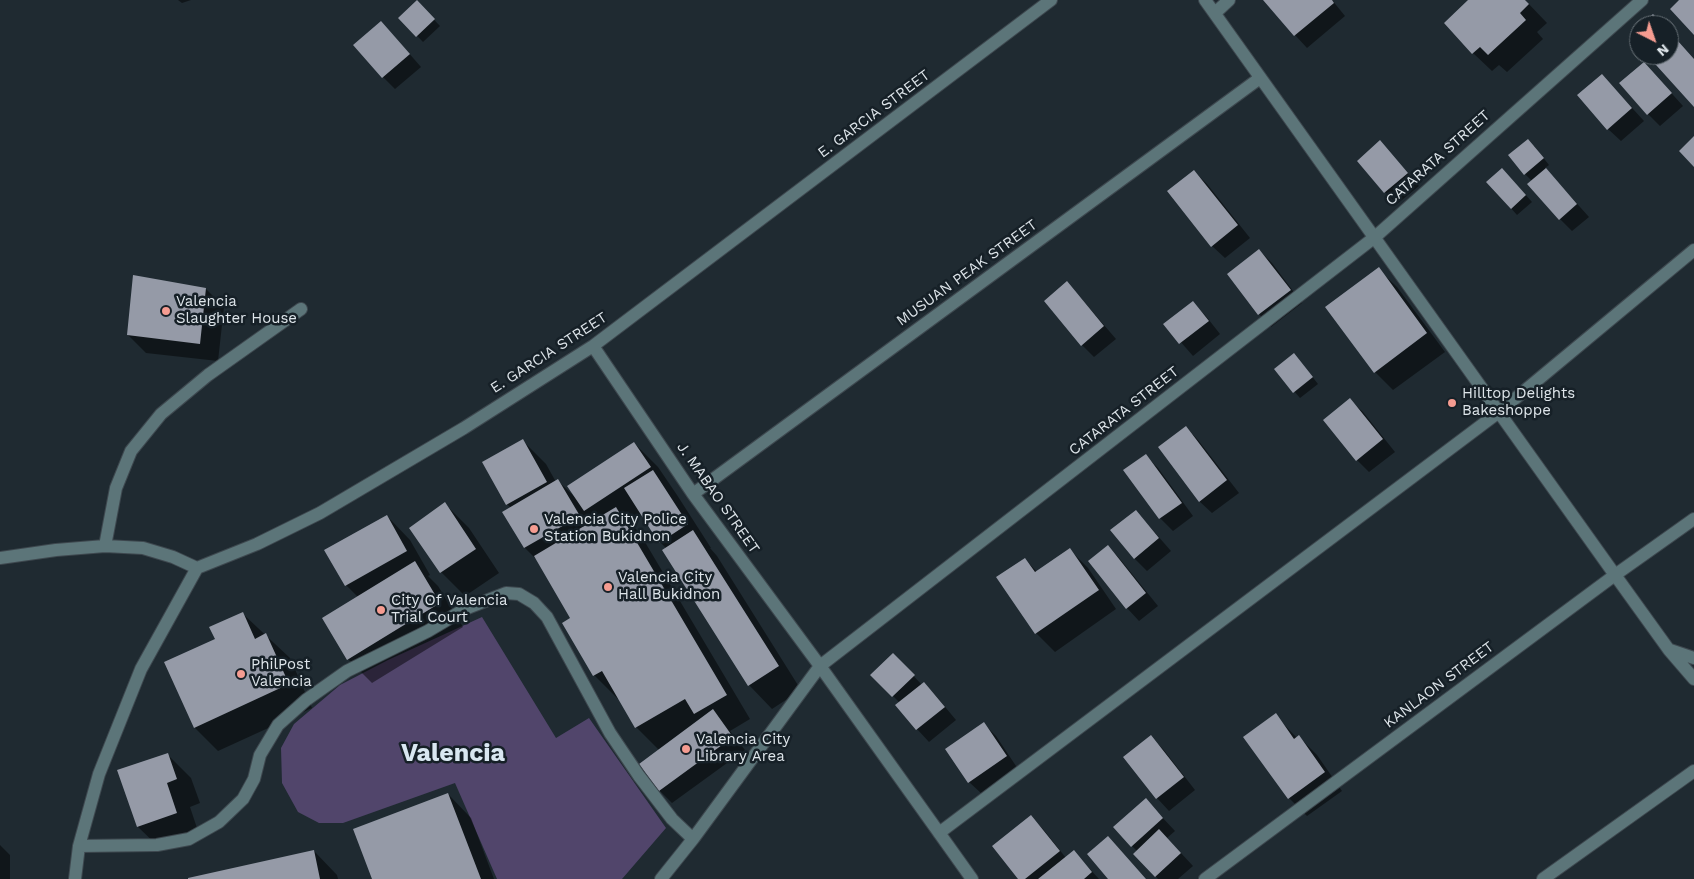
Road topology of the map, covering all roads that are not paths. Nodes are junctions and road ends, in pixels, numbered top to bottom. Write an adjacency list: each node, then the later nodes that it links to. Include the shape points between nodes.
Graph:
1 (1051, 0): 10 (street, E. GARCIA STREET)
2 (1206, 0): 5 (street)
3 (1229, 0): 5 (street)
4 (1642, 0): 7 (street, CATARATA STREET)
5 (1215, 13): 6 (street)
6 (1260, 78): 7 (street); 12 (street, MUSUAN PEAK STREET)
7 (1375, 237): 11 (street); 20 (street, CATARATA STREET)
8 (1694, 250): 11 (street)
9 (301, 309): 14 (street, via 208,375 162,414 131,451 116,488)
10 (593, 346): 12 (street, J. MABAO STREET); 16 (street, E. GARCIA STREET, via 464,428 320,513 258,544)
11 (1499, 412): 17 (street); 23 (street)
12 (693, 494): 20 (street, J. MABAO STREET)
13 (1694, 518): 17 (street, KANLAON STREET)
14 (105, 546): 15 (street); 16 (street, via 143,548)
15 (0, 558)
16 (197, 568): 25 (street, via 141,669 99,774)
17 (1614, 576): 18 (street); 29 (street, KANLAON STREET)
18 (1670, 650): 19 (street); 21 (street)
19 (1694, 658)
20 (820, 666): 23 (street, J. MABAO STREET); 24 (street, CATARATA STREET)
21 (1694, 679)
22 (1694, 770): 30 (street)
23 (939, 833): 28 (street, J. MABAO STREET)
24 (693, 839): 25 (street, via 672,819 614,740 547,617 534,603 519,594 506,593 465,609 347,671 306,700 278,726 260,755 254,779 242,799 219,822 189,839 157,845); 27 (street, CATARATA STREET)
25 (80, 846): 26 (street)
26 (75, 879)
27 (661, 879)
28 (972, 879)
29 (1205, 879)
30 (1543, 879)

